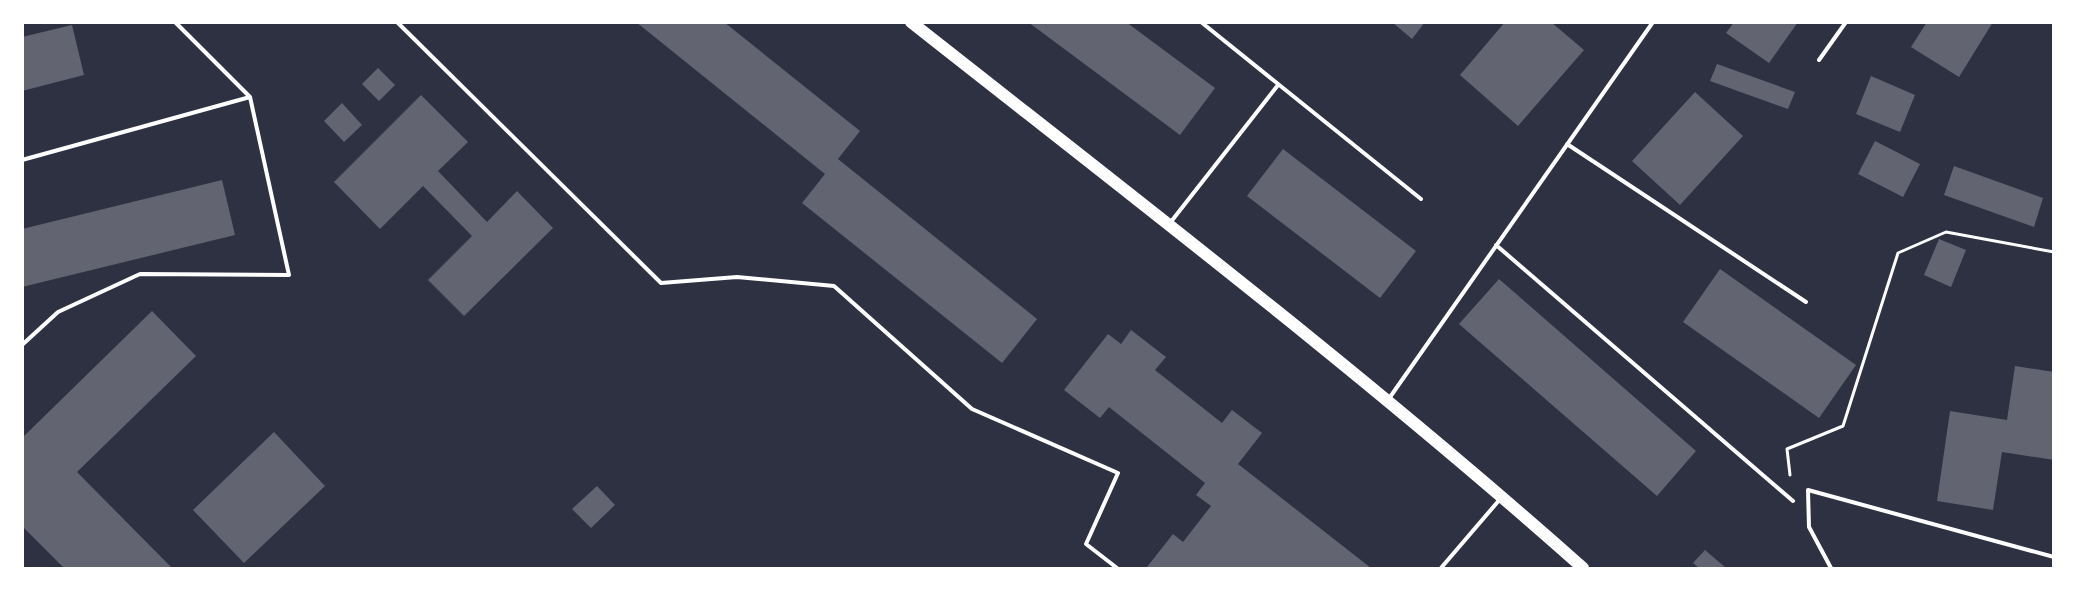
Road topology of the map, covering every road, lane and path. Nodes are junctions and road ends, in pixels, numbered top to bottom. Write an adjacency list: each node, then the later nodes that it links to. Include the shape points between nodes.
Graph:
1 (175, 22): 9 (lane)
2 (397, 22): 22 (lane, via 661,283 737,277 834,286 972,409 1118,473 1086,544)
3 (911, 22): 13 (main road)
4 (1201, 22): 8 (lane)
5 (1653, 22): 10 (lane)
6 (1846, 22): 7 (lane)
7 (1819, 60)
8 (1278, 85): 12 (lane); 13 (lane)
9 (250, 97): 11 (lane); 17 (lane, via 289,274 140,274 58,312)
10 (1567, 144): 14 (lane); 16 (lane)
11 (22, 160)
12 (1421, 199)
13 (1169, 225): 18 (main road)
14 (1496, 245): 18 (lane); 20 (lane)
15 (2054, 252): 20 (path, via 1946,232 1898,252 1843,426 1787,449)
16 (1806, 302)
17 (22, 345)
18 (1387, 401): 19 (main road)
19 (1502, 497): 23 (lane); 24 (main road)
20 (1793, 501)
21 (2054, 557): 25 (lane, via 1808,490 1809,527)
22 (1116, 568)
23 (1440, 568)
24 (1582, 568)
25 (1831, 568)

